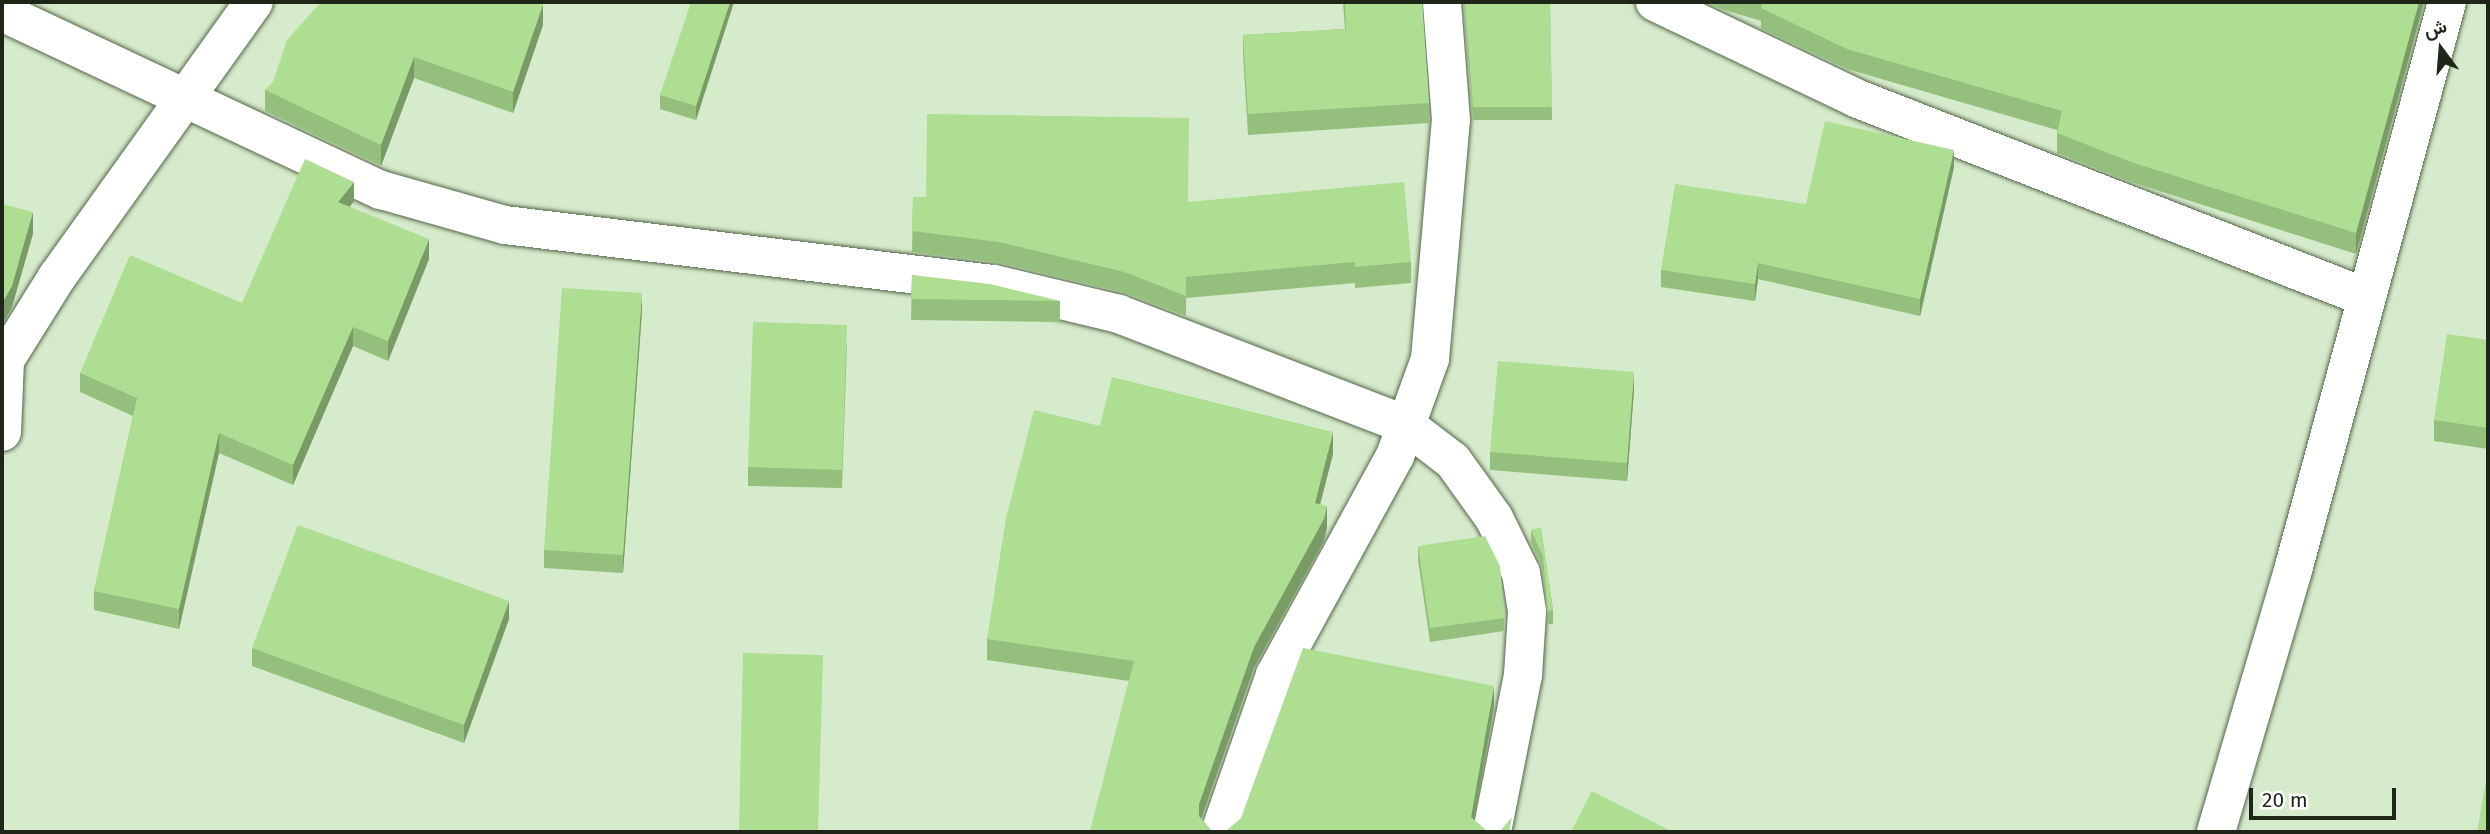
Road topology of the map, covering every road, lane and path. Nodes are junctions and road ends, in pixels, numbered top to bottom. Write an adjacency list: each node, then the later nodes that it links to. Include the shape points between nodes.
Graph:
1 (254, 2): 6 (street)
2 (1442, 2): 9 (street, via 1451,120 1430,359)
3 (1655, 2): 7 (street, via 1858,99)
4 (2447, 2): 7 (street)
5 (2, 12): 6 (street)
6 (187, 96): 8 (street, via 57,278); 9 (street, via 382,190 505,225 994,284 1118,314)
7 (2365, 297): 13 (street, via 2293,570)
8 (4, 362): 10 (street)
9 (1406, 425): 11 (street, via 1395,456 1275,675); 12 (street, via 1453,461 1494,517 1521,573 1527,612 1523,675)
10 (2, 432)
11 (1220, 832)
12 (1492, 832)
13 (2216, 832)

